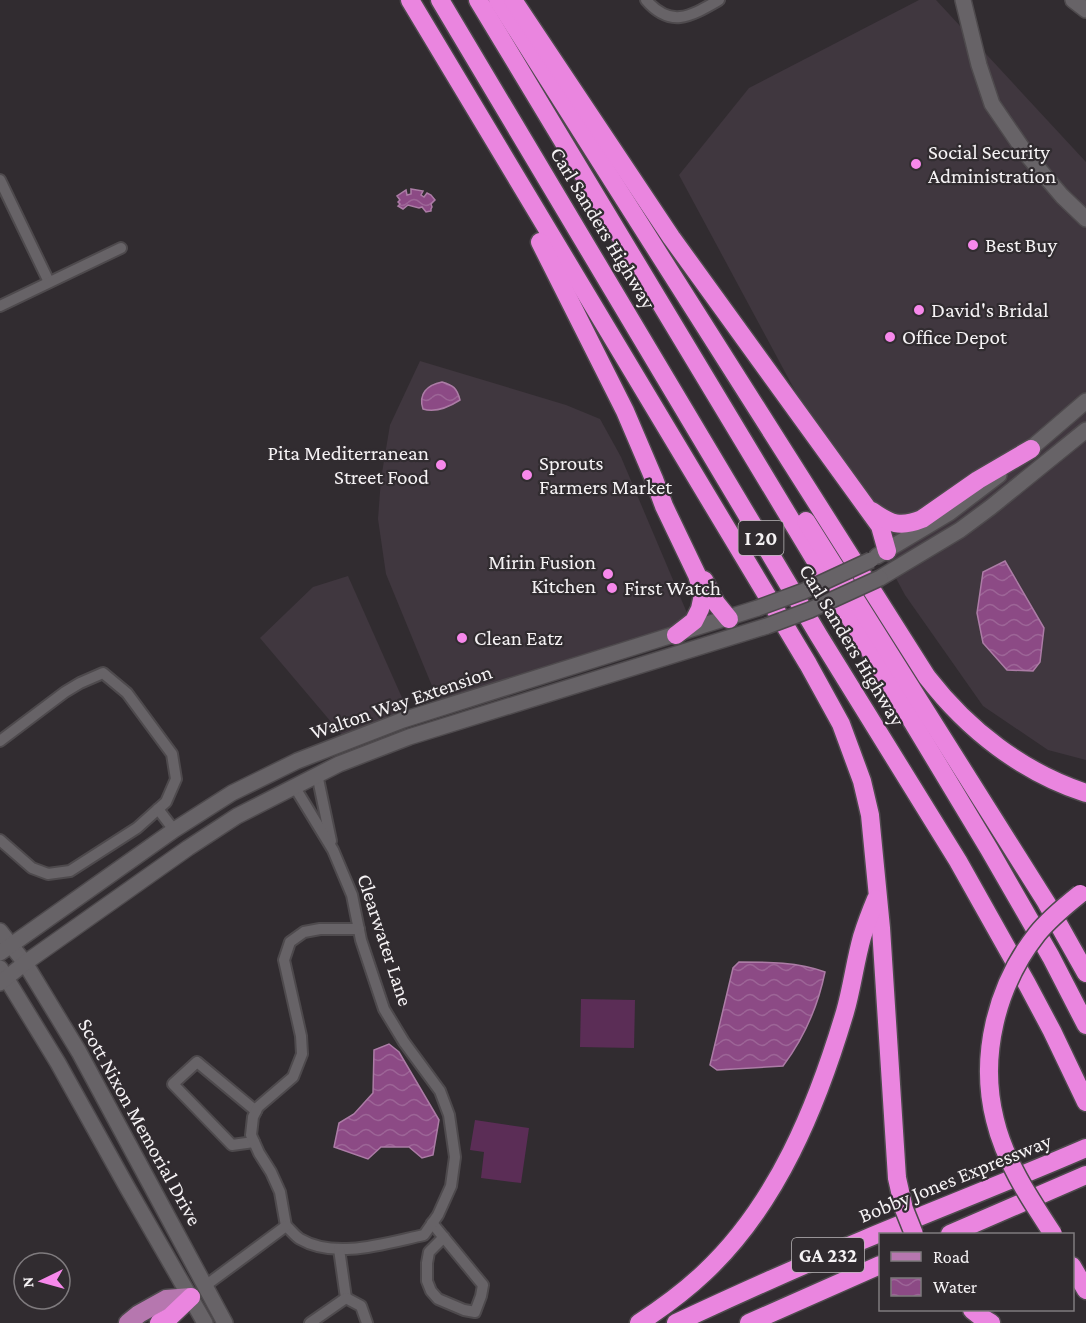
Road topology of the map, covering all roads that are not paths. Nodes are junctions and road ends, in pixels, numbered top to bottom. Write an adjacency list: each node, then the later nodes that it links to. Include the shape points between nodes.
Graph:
1 (410, 0): 11 (highway)
2 (440, 0): 47 (highway, Carl Sanders Highway / I 20, via 819,636 958,861)
3 (478, 0): 18 (highway, Carl Sanders Highway / I 20)
4 (498, 0): 33 (highway, via 927,677 977,732 1004,753 1040,774)
5 (513, 0): 22 (highway, via 671,237)
6 (646, 0): 7 (street, via 655,10 677,18)
7 (719, 0)
8 (963, 0): 13 (main road, via 992,104 1027,155)
9 (1073, 0): 10 (main road)
10 (1086, 10)
11 (507, 165): 21 (highway, via 514,194 625,411); 39 (highway, via 841,724 870,815)
12 (0, 180): 15 (street)
13 (1086, 219)
14 (121, 248): 15 (street)
15 (49, 282): 16 (street)
16 (0, 306)
17 (1086, 401): 20 (main road, Walton Way Extension)
18 (725, 410): 44 (highway, via 768,461 1046,902); 46 (highway, Carl Sanders Highway / I 20, via 989,849)
19 (1086, 430): 24 (main road, Walton Way Extension, via 960,530)
20 (1031, 449): 22 (highway, via 914,522 895,524); 23 (main road, Walton Way Extension, via 949,513)
21 (654, 479): 25 (highway, via 709,590); 27 (highway, via 703,595 694,621)
22 (866, 506): 23 (highway, via 880,526)
23 (887, 550): 24 (main road); 25 (main road, Walton Way Extension, bridge, via 804,591)
24 (882, 576): 26 (main road, Walton Way Extension, bridge, via 810,610)
25 (729, 619): 26 (main road); 27 (main road, Walton Way Extension)
26 (744, 634): 29 (main road, Walton Way Extension)
27 (676, 635): 28 (main road, Walton Way Extension)
28 (436, 710): 29 (main road); 35 (main road, Walton Way Extension, via 297,760 232,793)
29 (440, 728): 31 (main road, Walton Way Extension)
30 (0, 741): 34 (street, via 65,692 103,672 127,693 172,754 176,779 166,802)
31 (317, 774): 32 (main road, Walton Way Extension); 37 (street)
32 (294, 786): 37 (street, Clearwater Lane); 43 (main road, Walton Way Extension, via 188,848)
33 (1086, 792)
34 (158, 809): 35 (street); 36 (street, via 137,828 70,871 48,874 32,868)
35 (174, 830): 42 (main road, Walton Way Extension)
36 (0, 840)
37 (333, 850): 40 (street, Clearwater Lane, via 352,895)
38 (1083, 892): 59 (highway, bridge, via 1038,933 1019,960 1002,997 989,1054 995,1121 1010,1162)
39 (878, 894): 57 (highway, bridge, via 897,1178); 75 (highway, via 862,937 832,1053 791,1154 752,1218 727,1249 663,1307)
40 (359, 929): 48 (street, via 304,932 290,942 284,960 302,1054 292,1077); 54 (street, Clearwater Lane, via 384,1009 440,1091 449,1115 455,1157 451,1186)
41 (0, 931): 42 (main road, Scott Nixon Memorial Drive)
42 (5, 949): 43 (main road, Scott Nixon Memorial Drive)
43 (25, 963): 45 (main road, Walton Way Extension); 66 (main road, Scott Nixon Memorial Drive, via 79,1052)
44 (1086, 973)
45 (2, 977): 66 (main road, Scott Nixon Memorial Drive, via 58,1063 127,1187)
46 (1086, 1025)
47 (1086, 1102)
48 (256, 1111): 50 (street, via 250,1135); 50 (street, via 197,1062 173,1084 232,1145)
49 (1086, 1137): 53 (highway)
50 (254, 1142): 55 (street, via 280,1192)
51 (1086, 1148): 53 (highway, Bobby Jones Expressway / GA 232)
52 (1086, 1175): 58 (highway)
53 (981, 1191): 56 (highway, Bobby Jones Expressway / GA 232)
54 (432, 1223): 61 (street); 62 (street, Clearwater Lane, via 424,1236)
55 (286, 1226): 62 (street, Clearwater Lane, via 299,1238 323,1248); 66 (street)
56 (880, 1233)
57 (914, 1233)
58 (952, 1233)
59 (1052, 1233)
60 (879, 1234): 76 (highway, Bobby Jones Expressway / GA 232)
61 (444, 1237): 61 (street, via 483,1285 475,1312 438,1299 431,1291 427,1281 429,1252)
62 (339, 1249): 67 (street)
63 (879, 1265): 77 (highway, GA 232)
64 (1074, 1269): 65 (highway)
65 (1086, 1290)
66 (198, 1292): 69 (main road, via 166,1299); 70 (highway); 71 (main road, Scott Nixon Memorial Drive); 72 (main road, Scott Nixon Memorial Drive)
67 (346, 1298): 73 (street); 74 (street, via 362,1306)
68 (973, 1311): 78 (highway)
69 (128, 1323)
70 (159, 1323)
71 (205, 1323)
72 (225, 1323)
73 (309, 1323)
74 (367, 1323)
75 (639, 1323)
76 (676, 1323)
77 (749, 1323)
78 (991, 1323)

